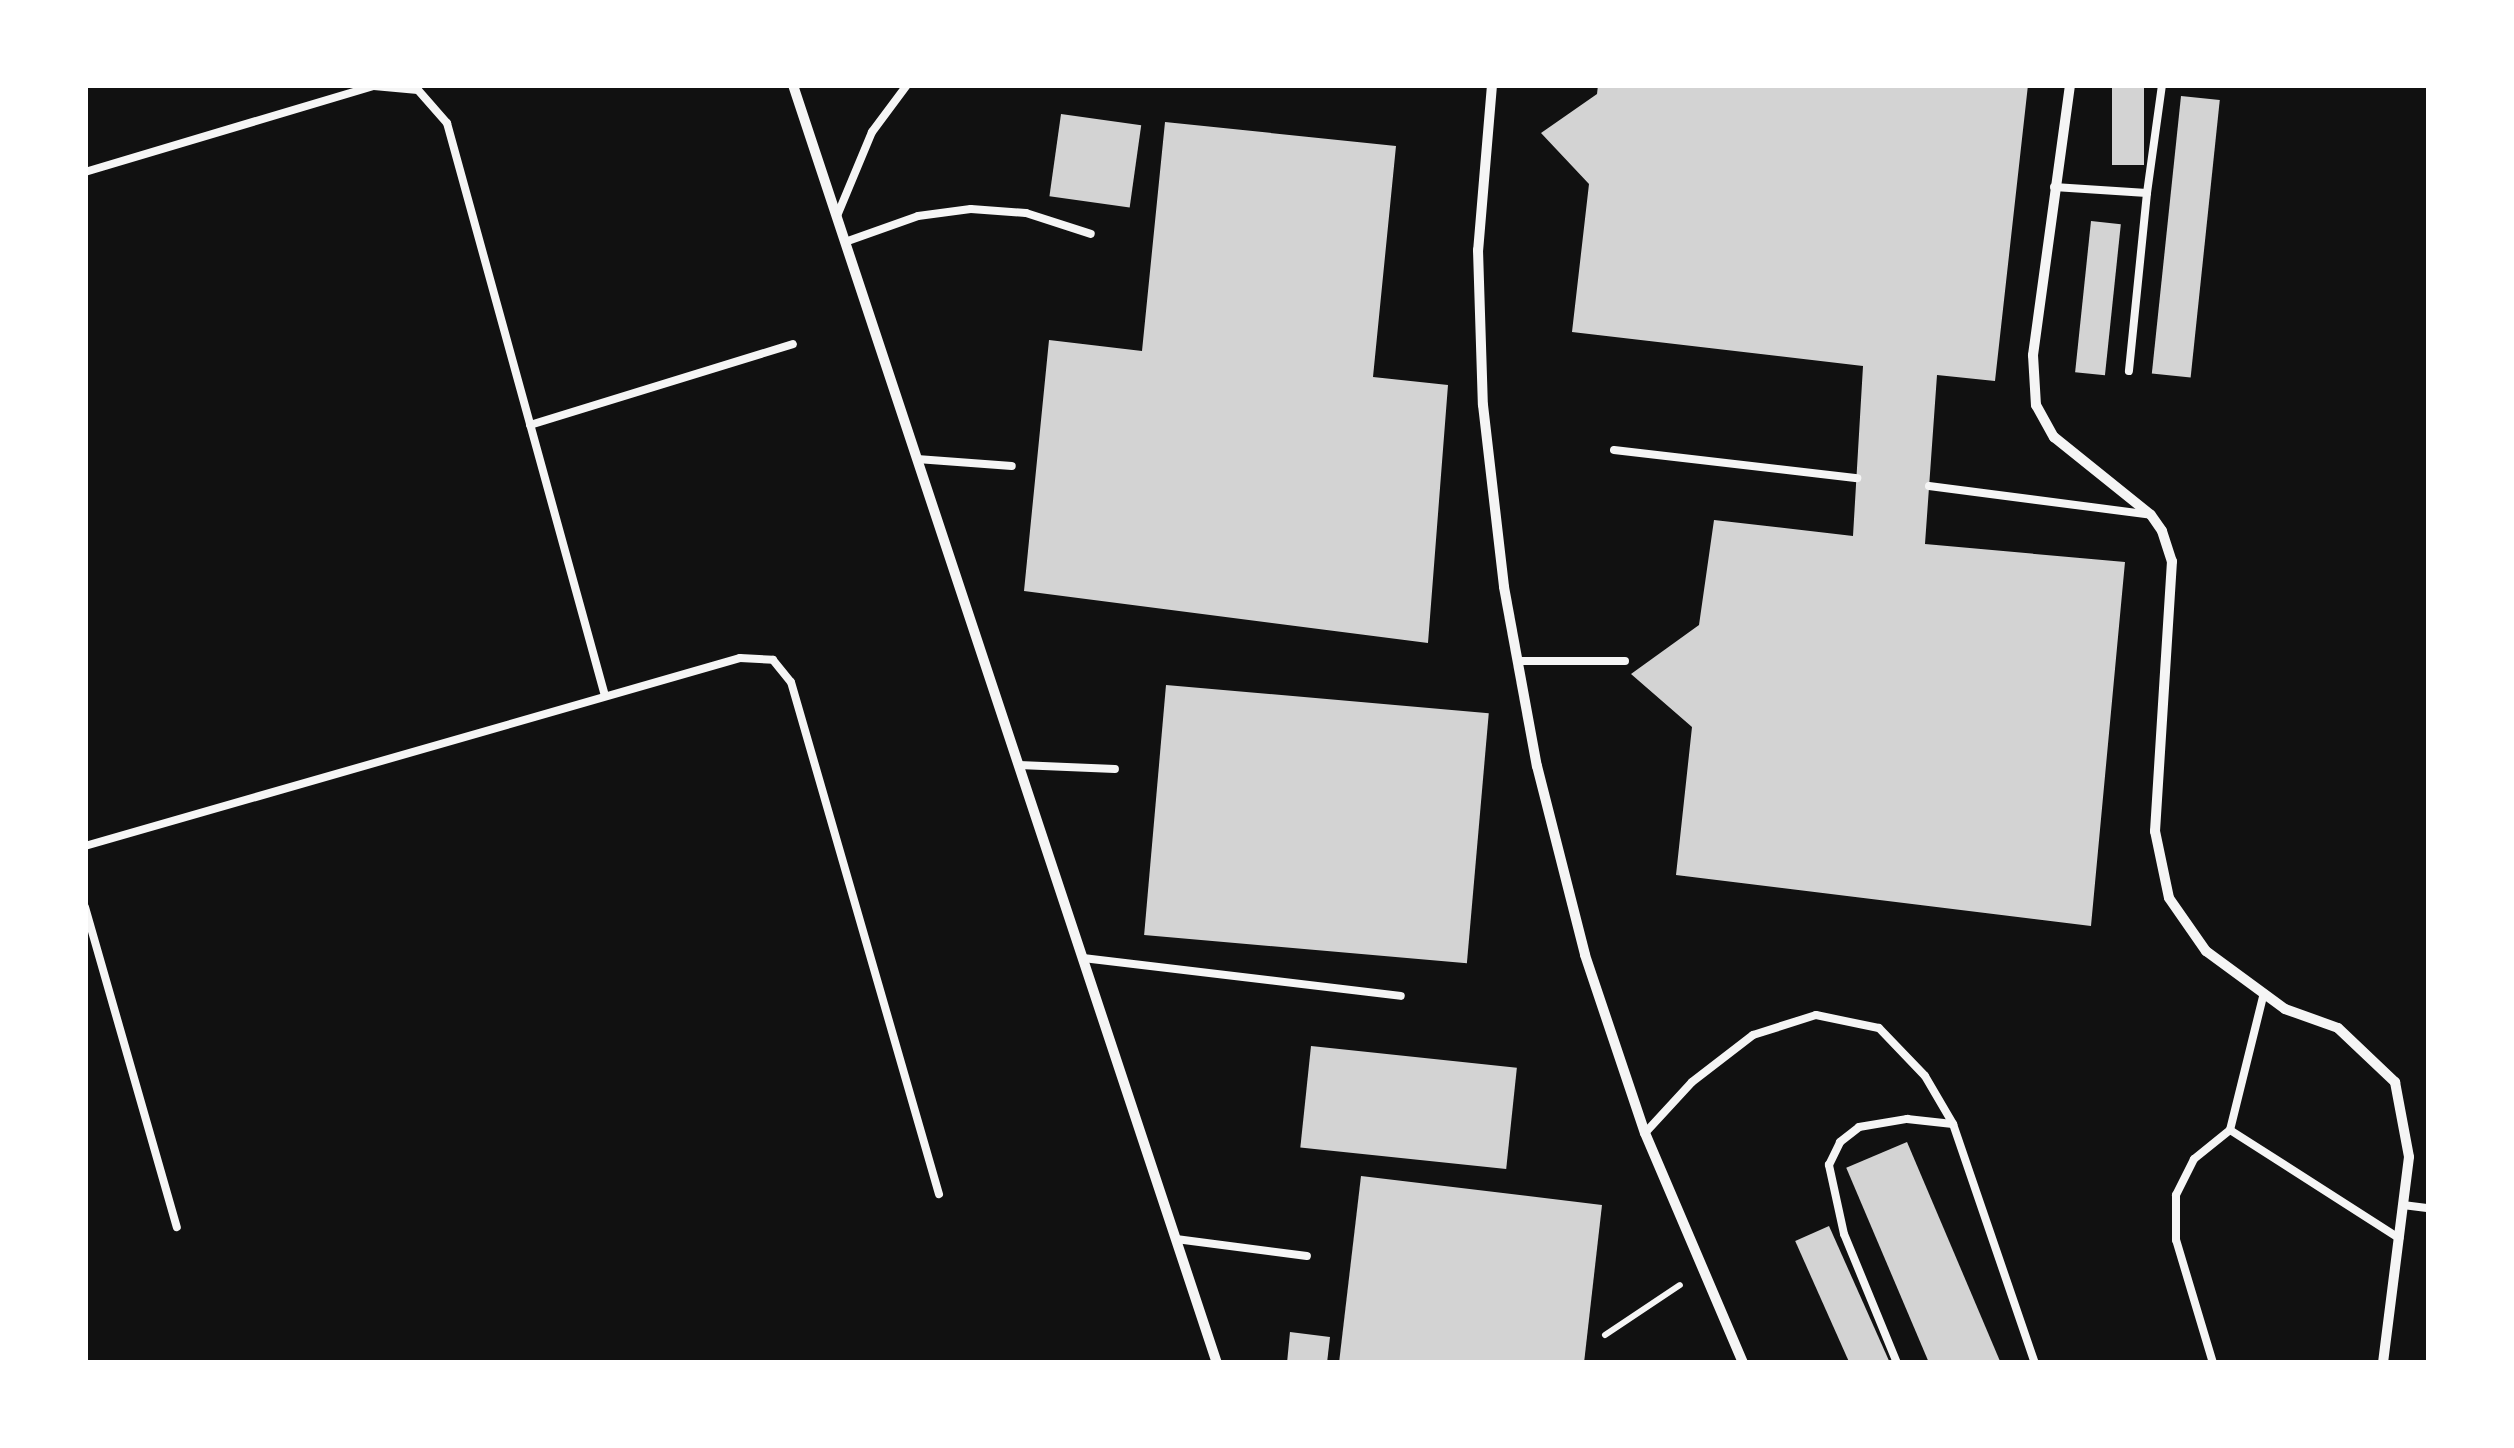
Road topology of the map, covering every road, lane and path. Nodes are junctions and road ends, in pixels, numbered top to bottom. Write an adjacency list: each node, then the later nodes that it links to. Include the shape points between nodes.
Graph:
1 (793, 85): 9 (street)
2 (906, 85): 9 (lane, via 872,132)
3 (1492, 85): 21 (street, via 1478,250 1483,404)
4 (2070, 85): 7 (street)
5 (2162, 85): 8 (lane)
6 (85, 172): 14 (lane, via 374,86 418,90 447,124)
7 (2054, 187): 8 (lane); 20 (street, via 2033,355 2036,405 2054,438)
8 (2147, 193): 13 (lane)
9 (837, 216): 11 (street)
10 (1091, 234): 11 (lane, via 1026,213 971,209 918,216)
11 (845, 242): 16 (street)
12 (793, 344): 14 (lane)
13 (2129, 371)
14 (530, 424): 23 (lane)
15 (1614, 450): 18 (lane)
16 (917, 459): 17 (lane); 24 (street)
17 (1012, 466)
18 (1857, 478)
19 (1930, 486): 20 (lane)
20 (2151, 515): 29 (street, via 2172,562 2155,831 2169,898 2206,951)
21 (1518, 661): 22 (lane); 33 (street, via 1585,955)
22 (1625, 661)
23 (605, 696): 26 (lane); 34 (lane, via 740,658 772,660 791,682)
24 (1018, 765): 25 (lane); 28 (street)
25 (1115, 769)
26 (85, 846)
27 (85, 906): 37 (lane)
28 (1083, 958): 30 (lane); 39 (street)
29 (2264, 993): 32 (lane); 35 (street, via 2286,1009 2338,1028 2394,1082 2408,1157)
30 (1401, 996)
31 (1953, 1124): 33 (lane, via 1924,1076 1879,1028 1816,1015 1753,1035 1692,1082); 45 (lane, via 1907,1119 1858,1127 1840,1142 1830,1165 1844,1234); 46 (lane)
32 (2230, 1130): 38 (lane); 47 (lane, via 2194,1158 2176,1195 2176,1240)
33 (1644, 1133): 41 (street)
34 (940, 1194)
35 (2403, 1205): 36 (lane); 38 (street)
36 (2429, 1208)
37 (177, 1227)
38 (2399, 1238): 48 (street)
39 (1176, 1239): 40 (lane); 43 (street)
40 (1307, 1256)
41 (1702, 1270): 42 (path); 44 (street)
42 (1605, 1335)
43 (1217, 1363)
44 (1743, 1363)
45 (1897, 1363)
46 (2036, 1363)
47 (2213, 1363)
48 (2382, 1363)

